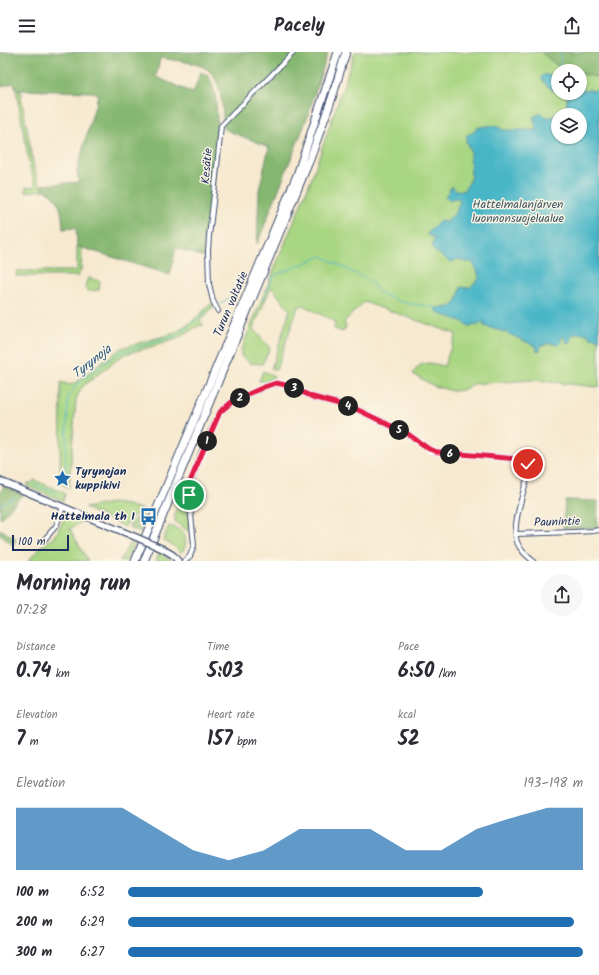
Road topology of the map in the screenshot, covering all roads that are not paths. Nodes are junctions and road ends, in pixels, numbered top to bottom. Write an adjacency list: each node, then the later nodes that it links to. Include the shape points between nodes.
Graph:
1 (294, 52): 4 (street, Kesätie, via 221,126 208,251 209,284)
2 (338, 52): 10 (highway, Turun valtatie, via 297,175)
3 (346, 52): 11 (highway, Turun valtatie, via 310,158)
4 (218, 311)
5 (0, 481): 6 (street)
6 (63, 507): 9 (street, via 56,526); 12 (street, bridge, via 163,549 173,554)
7 (599, 530): 8 (street, Paunintie)
8 (516, 534): 13 (street, via 516,520 529,471 528,464 518,459 438,452 429,449 408,434 354,408 313,397 281,384 271,384 233,401 220,412 202,450 190,485 194,545); 14 (street, via 516,541 521,549)
9 (44, 540)
10 (135, 561)
11 (144, 561)
12 (178, 561)
13 (185, 561)
14 (533, 561)

